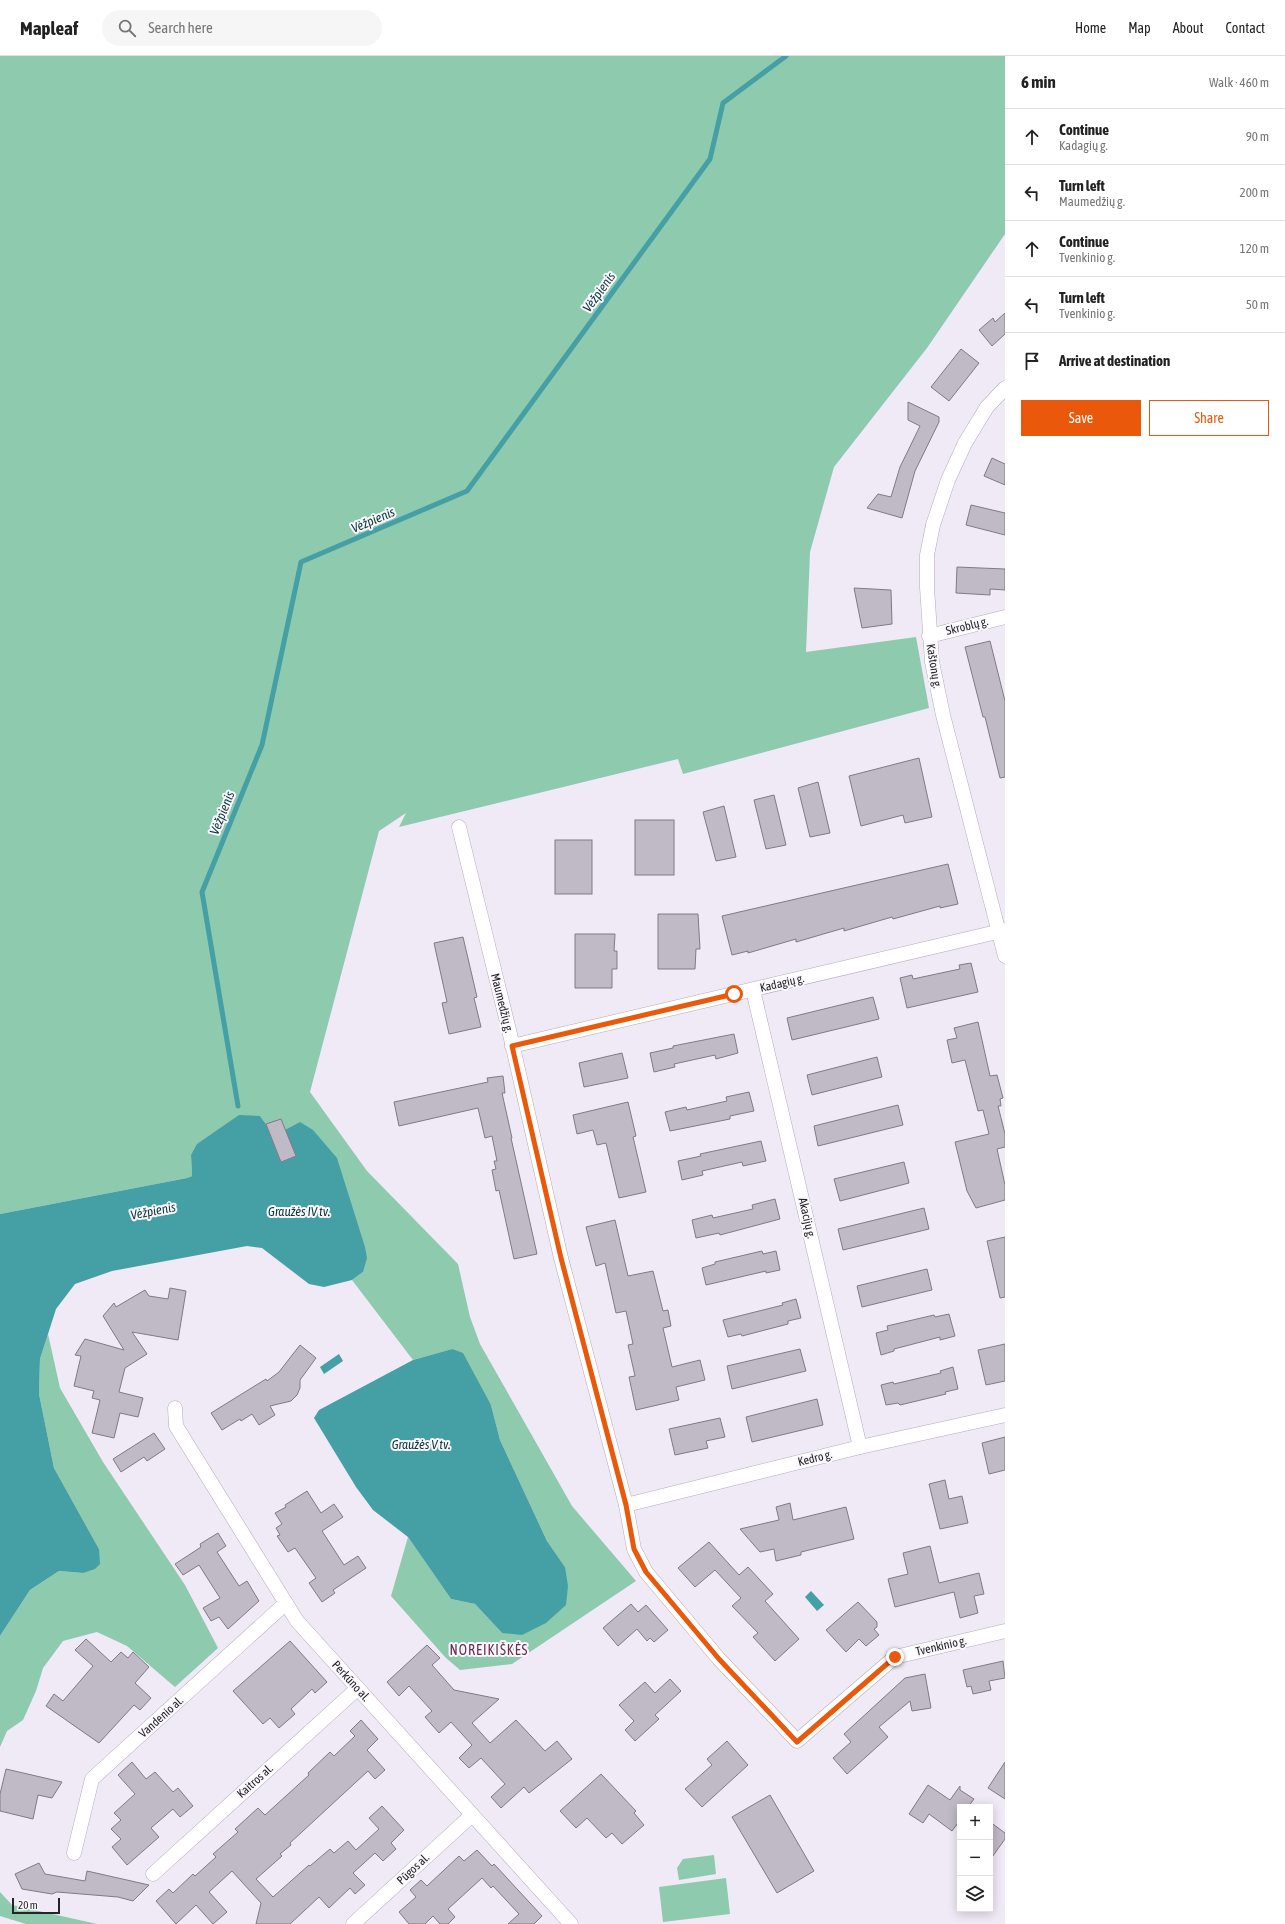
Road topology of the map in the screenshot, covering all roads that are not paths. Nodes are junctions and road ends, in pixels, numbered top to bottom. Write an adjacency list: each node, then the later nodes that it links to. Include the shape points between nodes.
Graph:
1 (1005, 388): 3 (street, Kaštonų g., via 987,407 965,443 948,480 933,525 927,555)
2 (1005, 617): 3 (street, Skroblų g.)
3 (929, 636): 5 (street, Kaštonų g., via 943,715)
4 (459, 826): 8 (street, Maumedžių g.)
5 (1002, 930): 6 (street, Kaštonų g.); 7 (street, Kadagių g.)
6 (1005, 956)
7 (753, 990): 8 (street, Kadagių g.); 11 (street, Akacijų g.)
8 (512, 1046): 12 (street, Maumedžių g., via 561,1258)
9 (175, 1408): 13 (street, Perkūno al., via 176,1426)
10 (1005, 1415): 11 (street, Kedro g.)
11 (860, 1447): 12 (street, Kedro g.)
12 (626, 1505): 14 (street, Tvenkinio g., via 634,1549 646,1572 719,1659 797,1742 895,1657)
13 (286, 1603): 15 (street, Perkūno al., via 297,1621); 17 (street, Vandenio al., via 92,1779)
14 (1005, 1631)
15 (358, 1688): 16 (street, Perkūno al.); 18 (street, Kaitros al.)
16 (472, 1815): 19 (street, Pūgos al.); 20 (street, Perkūno al.)
17 (74, 1853)
18 (153, 1874)
19 (353, 1924)
20 (571, 1924)

